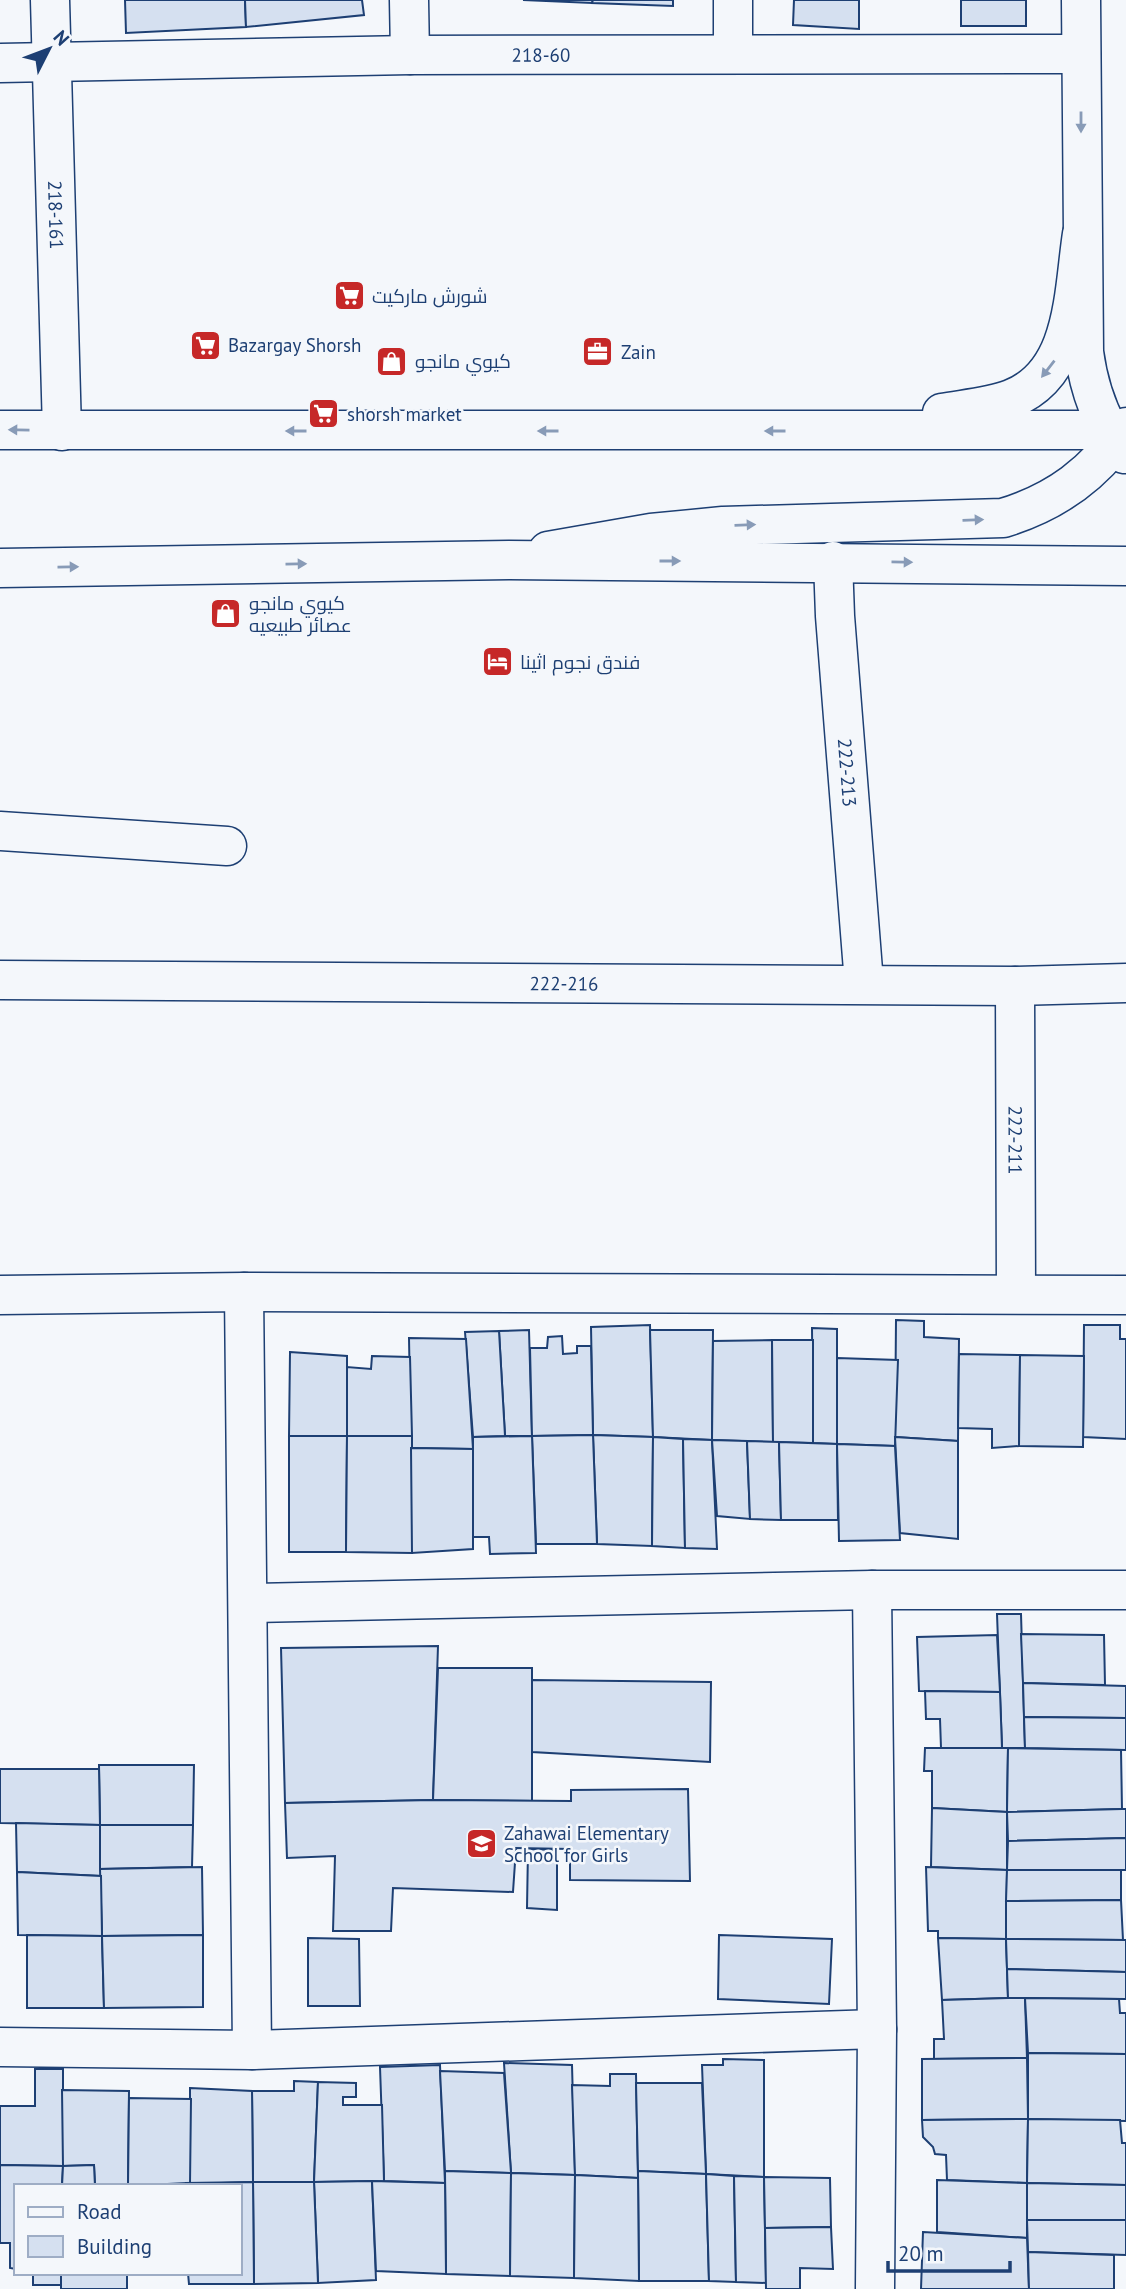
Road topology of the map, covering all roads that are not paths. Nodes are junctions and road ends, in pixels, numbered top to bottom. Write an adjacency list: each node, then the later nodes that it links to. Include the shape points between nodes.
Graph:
1 (50, 0): 9 (main road, 218-161)
2 (409, 0): 7 (main road)
3 (733, 0): 5 (main road)
4 (1081, 0): 6 (main road)
5 (733, 53): 6 (main road, 218-60); 7 (main road, 218-60)
6 (1081, 54): 10 (main road, one-way to 10)
7 (410, 55): 9 (main road, 218-60)
8 (0, 63): 9 (main road, 218-60)
9 (50, 64): 12 (main road, 218-161)
10 (1082, 234): 13 (main road, one-way to 13, via 1064,342 1039,381 997,403); 14 (main road, via 1085,360 1094,400)
11 (0, 430): 12 (main road, one-way to 11)
12 (62, 430): 13 (main road, one-way to 12)
13 (844, 431): 14 (main road)
14 (1121, 436): 15 (main road, one-way to 14, via 639,535 723,526 1003,518 1026,512 1067,490 1102,460)
15 (509, 560): 16 (main road, one-way to 16); 18 (main road, one-way to 15)
16 (834, 561): 17 (main road, one-way to 17); 22 (main road, 222-213)
17 (1126, 566)
18 (0, 568)
19 (0, 831): 20 (main road)
20 (227, 846)
21 (0, 980): 22 (main road, 222-216)
22 (864, 983): 24 (main road, 222-216)
23 (1126, 983): 24 (main road, 222-216)
24 (1015, 986): 26 (main road, 222-211)
25 (244, 1292): 26 (main road); 27 (main road); 31 (main road)
26 (1016, 1293): 28 (main road)
27 (0, 1295)
28 (1126, 1295)
29 (872, 1590): 30 (main road); 31 (main road); 32 (main road)
30 (1126, 1590)
31 (249, 1604): 34 (main road)
32 (877, 2029): 34 (main road); 35 (main road)
33 (0, 2047): 34 (main road)
34 (253, 2050)
35 (875, 2289)

